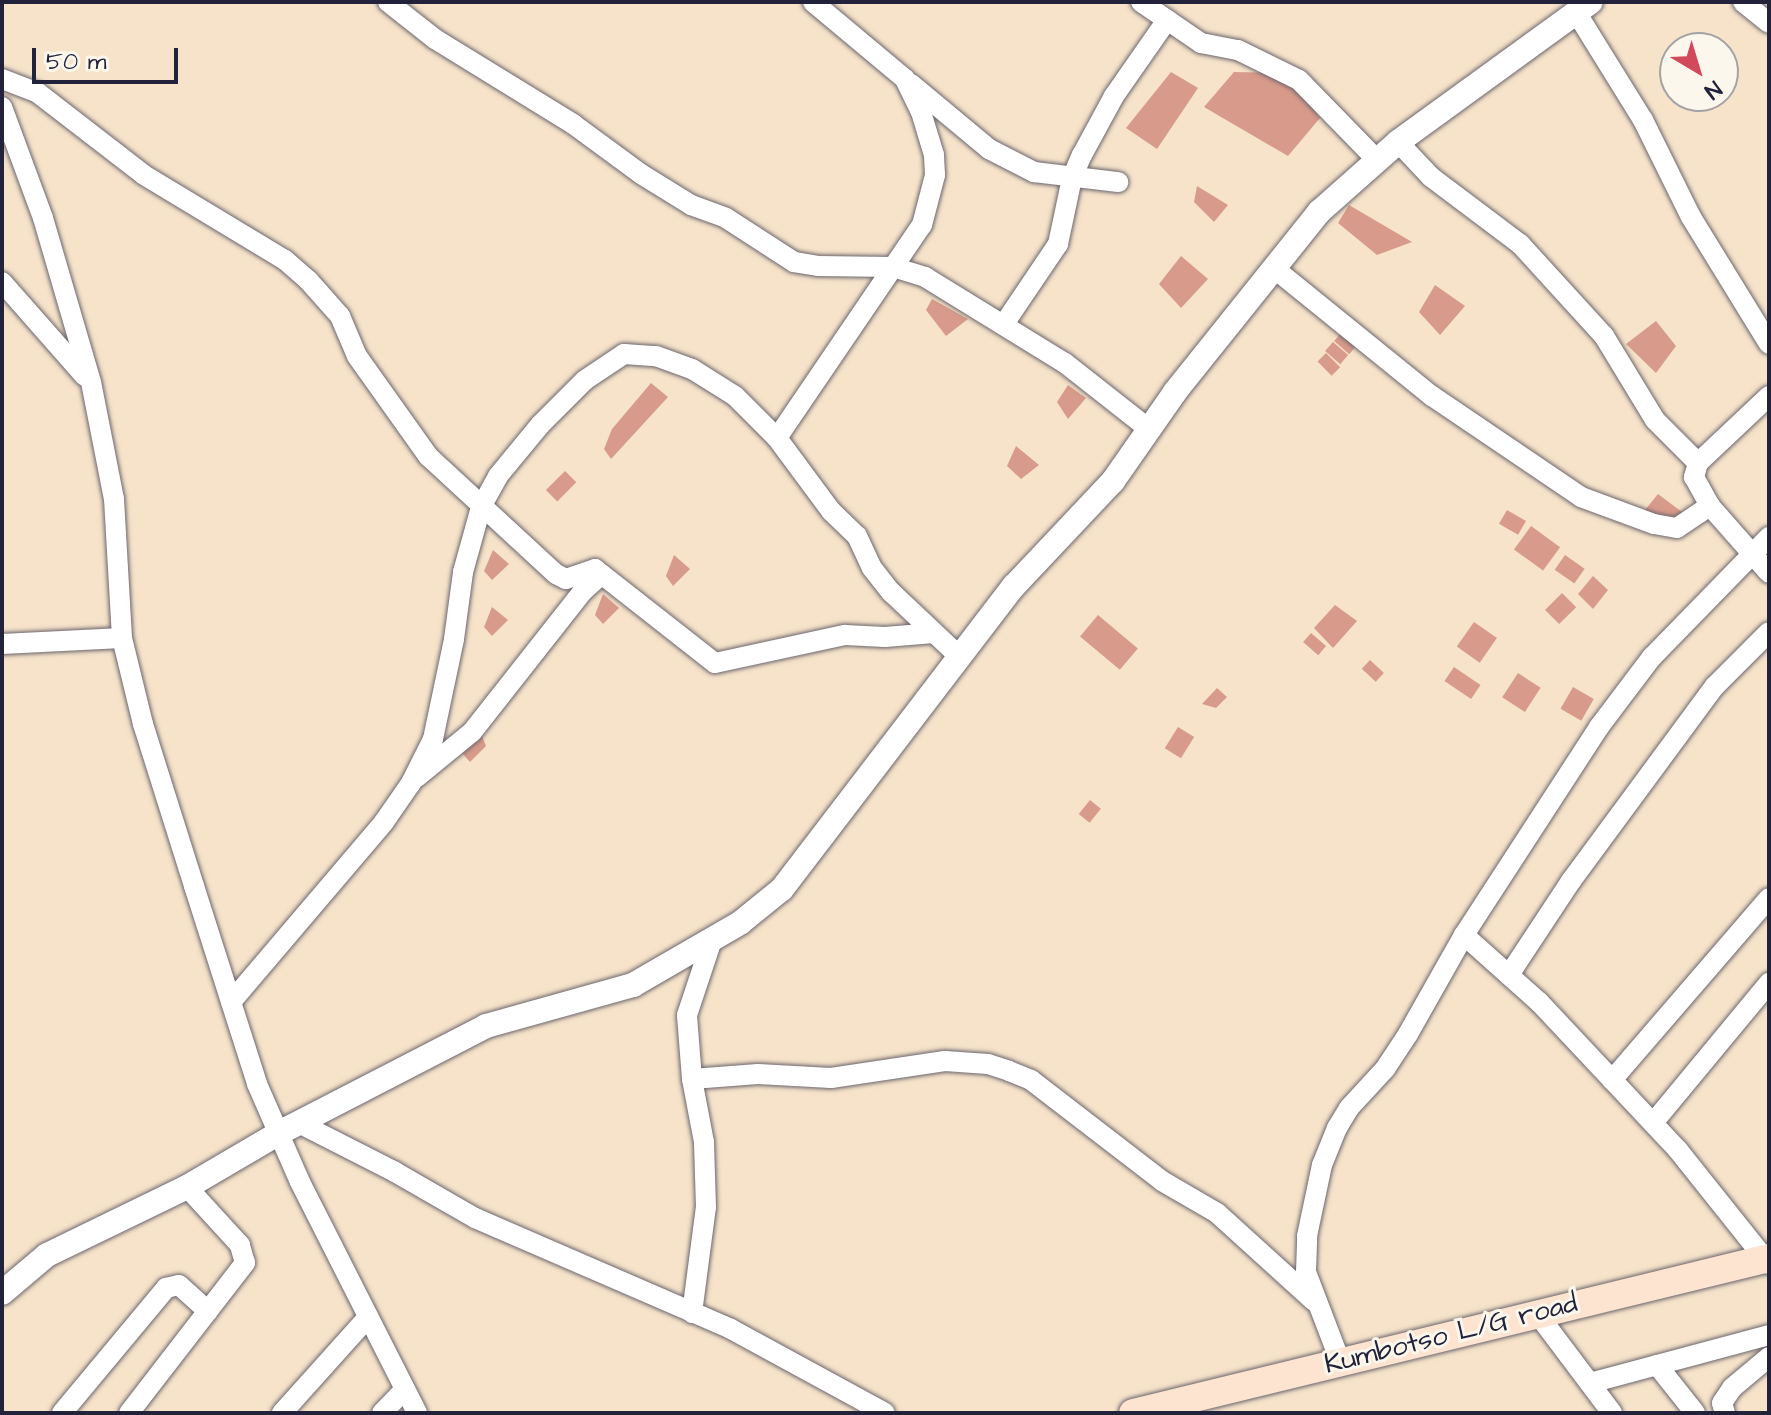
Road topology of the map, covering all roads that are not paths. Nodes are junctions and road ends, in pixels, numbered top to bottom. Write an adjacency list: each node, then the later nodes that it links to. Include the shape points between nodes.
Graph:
1 (388, 2): 15 (street, via 435,39 573,124 641,174 691,205 726,218 794,262)
2 (813, 2): 9 (street)
3 (1141, 2): 6 (street)
4 (1743, 2): 7 (street)
5 (1583, 7): 11 (street); 19 (street, via 1691,217)
6 (1167, 20): 12 (street, via 1201,43 1238,50 1299,80); 13 (street, via 1114,96)
7 (1769, 23)
8 (2, 79): 26 (street, via 38,93 144,175 285,260 308,280 340,316 357,356 428,456)
9 (905, 79): 13 (street, via 989,149 1034,172); 15 (street, via 921,112 935,175 922,225)
10 (2, 107): 20 (street, via 43,218)
11 (1398, 142): 12 (street); 24 (street, via 1431,177 1520,244 1604,336 1655,420)
12 (1377, 160): 16 (street, via 1319,212)
13 (1072, 178): 14 (street); 18 (street, via 1058,244)
14 (1118, 182)
15 (893, 267): 18 (street, via 925,277); 23 (street)
16 (1275, 269): 22 (street); 25 (street, via 1432,396 1581,497 1677,528)
17 (2, 282): 20 (street)
18 (1004, 324): 22 (street, via 1065,363)
19 (1769, 344)
20 (91, 382): 33 (street, via 114,499)
21 (1769, 396): 24 (street)
22 (1149, 429): 35 (street, via 1113,481 1014,586)
23 (777, 438): 26 (street, via 735,396 692,369 656,356 624,354 585,380 540,425 498,476); 32 (street, via 831,511 857,536 891,592)
24 (1698, 463): 25 (street, via 1694,477)
25 (1710, 506): 28 (street)
26 (481, 507): 30 (street, via 566,579 591,568); 36 (street, via 463,572 433,739)
27 (1769, 537): 28 (street)
28 (1754, 556): 29 (street); 38 (street, via 1652,657 1599,727)
29 (1769, 573)
30 (602, 574): 32 (street, via 715,663 845,635); 36 (street, via 472,732)
31 (1769, 632): 40 (street, via 1715,686 1571,881)
32 (934, 633): 35 (street)
33 (122, 638): 34 (street); 42 (street, via 143,724)
34 (2, 644)
35 (959, 656): 39 (street, via 782,889)
36 (411, 783): 42 (street)
37 (1769, 898): 44 (street)
38 (1464, 935): 40 (street); 50 (street, via 1385,1069 1349,1108 1322,1165 1307,1236 1306,1272)
39 (712, 940): 43 (street, via 687,1015); 46 (street, via 633,985 486,1026)
40 (1509, 975): 44 (street)
41 (1769, 983): 45 (street)
42 (231, 1002): 46 (street, via 257,1084)
43 (692, 1079): 50 (street, via 758,1074 831,1078 945,1061 1009,1071 1031,1080 1162,1181 1217,1213); 53 (street, via 704,1142 706,1207)
44 (1612, 1080): 45 (street)
45 (1653, 1123): 48 (street)
46 (289, 1128): 47 (street); 53 (street, via 395,1172 475,1218); 54 (street)
47 (187, 1187): 49 (street, via 47,1255); 51 (street, via 246,1256)
48 (1768, 1261): 52 (main road, Kumbotso L/G road)
49 (2, 1293)
50 (1317, 1304): 57 (street)
51 (208, 1311): 62 (street, via 179,1285 166,1288); 63 (street)
52 (1536, 1312): 57 (main road, Kumbotso L/G road); 59 (street)
53 (692, 1313): 67 (street)
54 (368, 1317): 60 (street); 64 (street)
55 (1769, 1335): 58 (street)
56 (1769, 1357): 71 (street, via 1732,1388 1722,1403)
57 (1340, 1361): 61 (main road, Kumbotso L/G road)
58 (1657, 1365): 59 (street); 70 (street)
59 (1590, 1383): 69 (street)
60 (405, 1389): 65 (street); 66 (street)
61 (1198, 1405): 68 (main road, Kumbotso L/G road)
62 (67, 1412)
63 (129, 1413)
64 (282, 1413)
65 (382, 1413)
66 (417, 1413)
67 (885, 1413)
68 (1133, 1413)
69 (1612, 1413)
70 (1695, 1413)
71 (1725, 1413)

